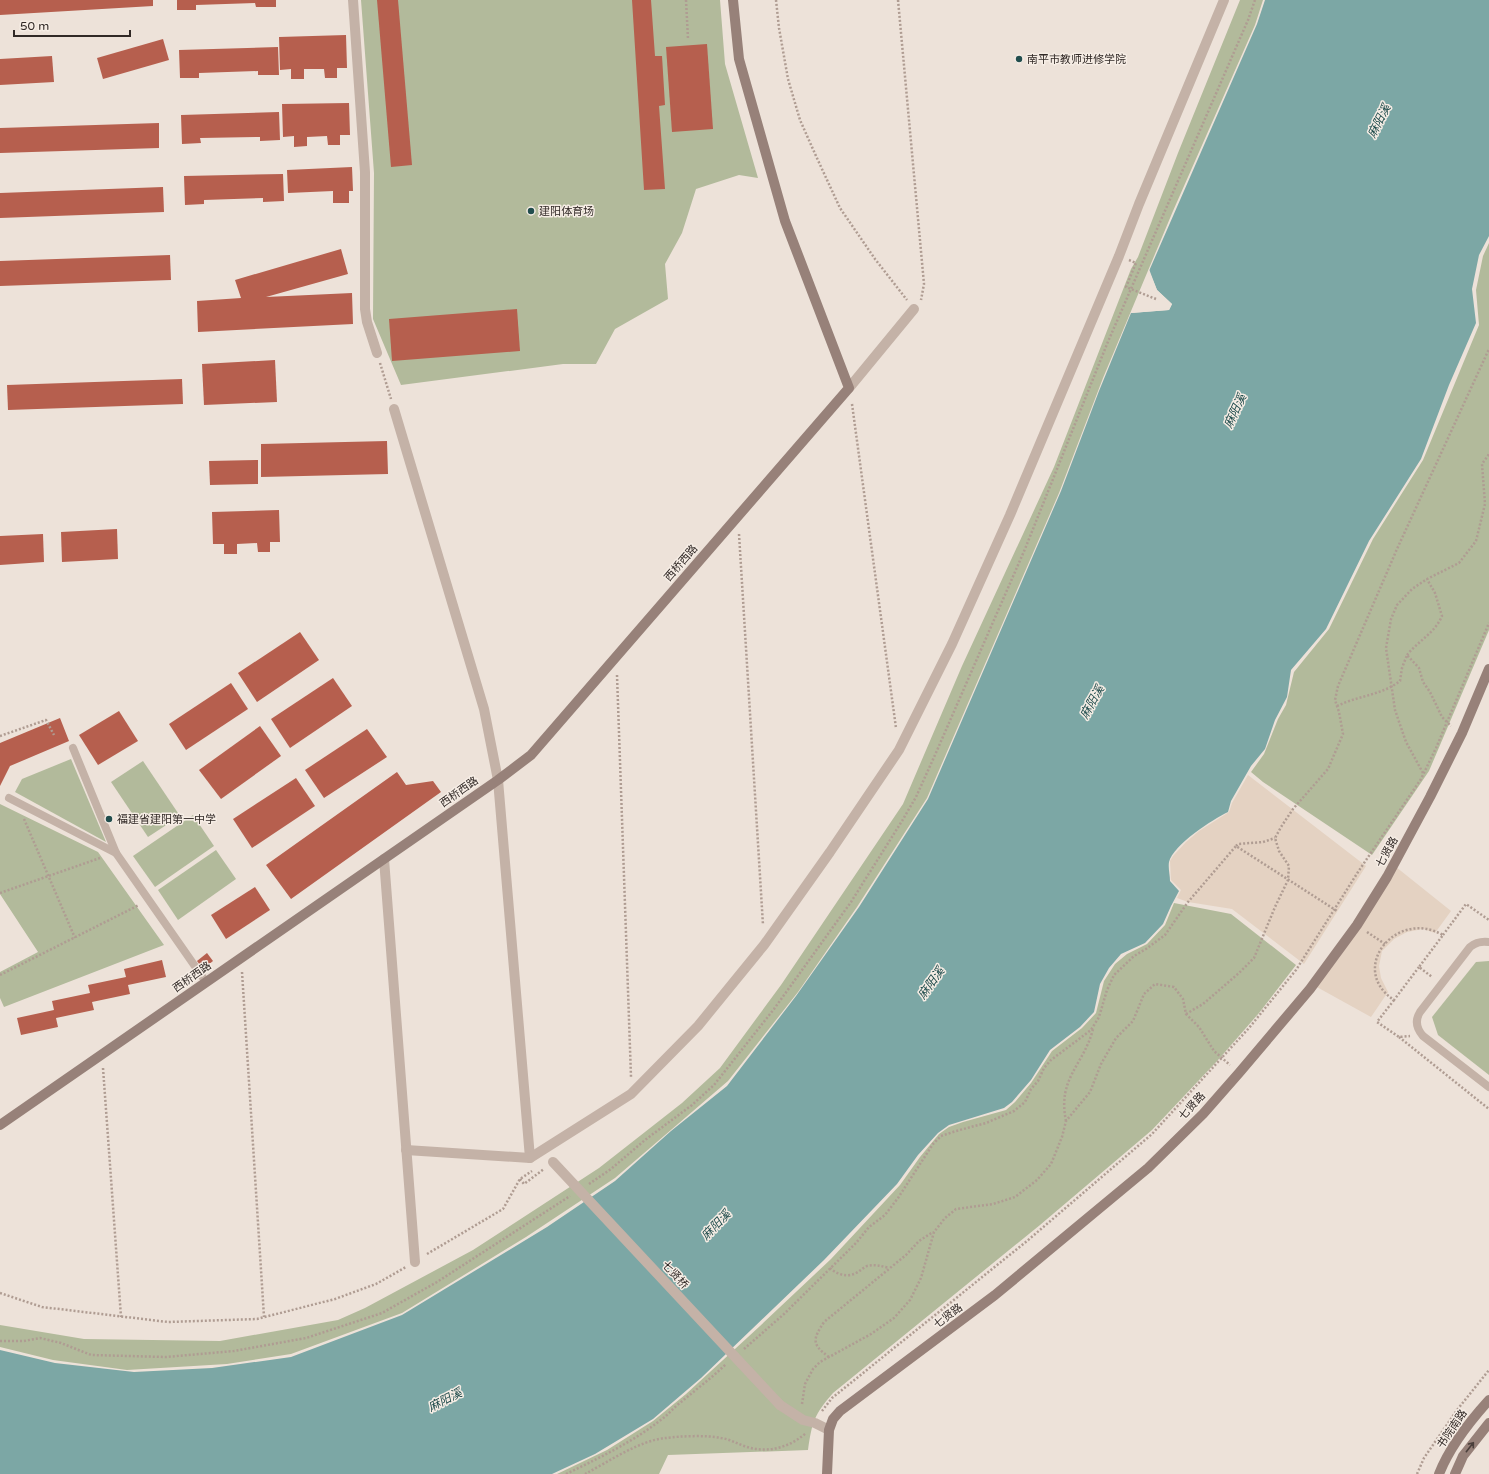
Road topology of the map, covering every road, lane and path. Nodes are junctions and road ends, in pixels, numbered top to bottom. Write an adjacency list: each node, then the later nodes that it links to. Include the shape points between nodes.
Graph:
1 (353, 0): 14 (street, via 365,172 365,309)
2 (686, 0): 8 (path)
3 (734, 0): 15 (main road, via 739,59 785,221)
4 (776, 0): 12 (path, via 788,80 800,120 816,156 840,208)
5 (898, 0): 12 (path, via 924,284 922,299)
6 (1224, 0): 31 (street, via 1010,514 952,644)
7 (1255, 0): 10 (path)
8 (688, 39)
9 (1136, 263): 10 (path, via 1126,287)
10 (1132, 290): 11 (path); 72 (path, via 1107,344 1030,537 916,797 895,832 851,902 774,1009 714,1085 611,1169)
11 (1156, 299)
12 (914, 309): 15 (street)
13 (1489, 349): 25 (path, via 1397,549 1338,686 1334,700)
14 (377, 354): 16 (path)
15 (849, 388): 18 (main road, 西桥西路); 31 (path)
16 (394, 409): 33 (street, via 484,709)
17 (1489, 454): 19 (path, via 1482,464 1485,504 1476,541 1459,563)
18 (737, 517): 22 (main road, 西桥西路); 50 (path)
19 (1427, 579): 21 (path, via 1435,593 1442,616 1431,633 1418,642); 24 (path, via 1397,604 1391,619 1386,648)
20 (1489, 623): 26 (path)
21 (1407, 655): 24 (path, via 1400,680); 26 (path, via 1419,668 1423,682)
22 (617, 656): 33 (main road, 西桥西路, via 531,755); 65 (path)
23 (1489, 669): 27 (main road, 七贤路)
24 (1391, 688): 25 (path); 32 (path, via 1395,710 1406,742)
25 (1337, 706): 36 (path, via 1343,734 1328,769 1293,809)
26 (1447, 722): 27 (path); 32 (path)
27 (1462, 733): 34 (main road, 七贤路)
28 (54, 734): 29 (path, via 46,720)
29 (0, 736)
30 (73, 748): 38 (lane)
31 (899, 750): 50 (street)
32 (1423, 773): 34 (path); 43 (path)
33 (498, 780): 39 (main road, 西桥西路); 70 (street)
34 (1430, 797): 63 (main road, 七贤路, via 1387,877 1357,925 1310,989)
35 (13, 799): 38 (lane); 47 (path)
36 (1275, 838): 37 (path); 40 (path, via 1279,851 1289,866)
37 (1236, 846): 40 (path); 58 (path, via 1188,902 1165,935 1134,956 1114,975)
38 (116, 852): 41 (path); 42 (lane)
39 (384, 859): 51 (main road, 西桥西路); 69 (street)
40 (1288, 880): 43 (path); 57 (path, via 1254,958 1209,999)
41 (0, 893)
42 (149, 900): 47 (path); 54 (lane)
43 (1336, 910): 62 (path, via 1296,970 1250,1028)
44 (1489, 920): 46 (path, via 1466,904)
45 (1366, 931): 49 (path)
46 (1443, 935): 49 (path, via 1433,929 1414,927 1401,931); 52 (path)
47 (75, 938): 53 (path)
48 (1489, 942): 55 (lane, via 1476,942 1470,947)
49 (1385, 944): 56 (path, via 1376,957 1376,975 1382,988)
50 (764, 945): 65 (street, via 698,1026)
51 (242, 957): 54 (main road, 西桥西路); 80 (path)
52 (1419, 967): 55 (path); 56 (path)
53 (0, 975)
54 (206, 982): 61 (main road, 西桥西路)
55 (1441, 984): 59 (lane, via 1416,1020 1417,1028)
56 (1394, 1000): 60 (path, via 1377,1022)
57 (1186, 1014): 62 (path); 67 (path, via 1183,999 1174,987 1155,984 1144,994 1133,1021 1116,1038 1101,1064 1090,1092)
58 (1094, 1025): 67 (path, via 1090,1042 1072,1071 1065,1089 1063,1107); 76 (path, via 1051,1060 1025,1102 1014,1111 986,1123 942,1136 933,1144 885,1215 869,1227)
59 (1423, 1036): 60 (path); 64 (lane)
60 (1399, 1037): 66 (path)
61 (102, 1054): 68 (main road, 西桥西路); 79 (path)
62 (1222, 1058): 63 (path); 89 (path, via 1152,1134 1026,1241 832,1398 820,1416)
63 (1239, 1073): 89 (main road, 七贤路, via 1203,1114 1148,1168 995,1295 840,1411)
64 (1489, 1087)
65 (631, 1094): 70 (street)
66 (1489, 1108)
67 (1066, 1121): 74 (path, via 1051,1164 1037,1180 1016,1197 993,1204 956,1209)
68 (0, 1125)
69 (406, 1150): 70 (street); 75 (street)
70 (530, 1158)
71 (553, 1162): 75 (path, via 524,1184 520,1179 503,1209); 87 (street, 七贤桥, bridge, via 780,1404)
72 (583, 1187)
73 (571, 1195): 81 (path, via 436,1282 382,1313 306,1338 234,1351 166,1357 91,1355 40,1338)
74 (934, 1232): 77 (path, via 919,1241); 83 (path, via 921,1278 910,1300 894,1318)
75 (415, 1262): 80 (path, via 376,1284)
76 (830, 1268): 77 (path, via 843,1276 854,1275 866,1266 877,1264); 82 (path, via 784,1314)
77 (890, 1268): 83 (path, via 824,1322 816,1335 815,1343)
78 (0, 1293): 79 (path, via 42,1307)
79 (121, 1317): 80 (path, via 168,1322)
80 (264, 1317)
81 (0, 1341)
82 (739, 1353)
83 (829, 1357): 87 (path, via 813,1369 805,1384 801,1409)
84 (730, 1360): 90 (path, via 663,1419 635,1438)
85 (1489, 1370): 93 (path, via 1453,1415 1424,1458)
86 (1489, 1400): 94 (main road, 书院南路, via 1450,1450)
87 (803, 1420): 89 (street, 七贤桥)
88 (1489, 1423): 95 (main road, one-way to 88, via 1462,1456)
89 (829, 1430): 91 (path, via 809,1430 790,1444 763,1450 718,1437 656,1439); 92 (main road, 七贤路)
90 (566, 1474)
91 (585, 1474)
92 (827, 1474)
93 (1418, 1474)
94 (1439, 1474)
95 (1454, 1474)

